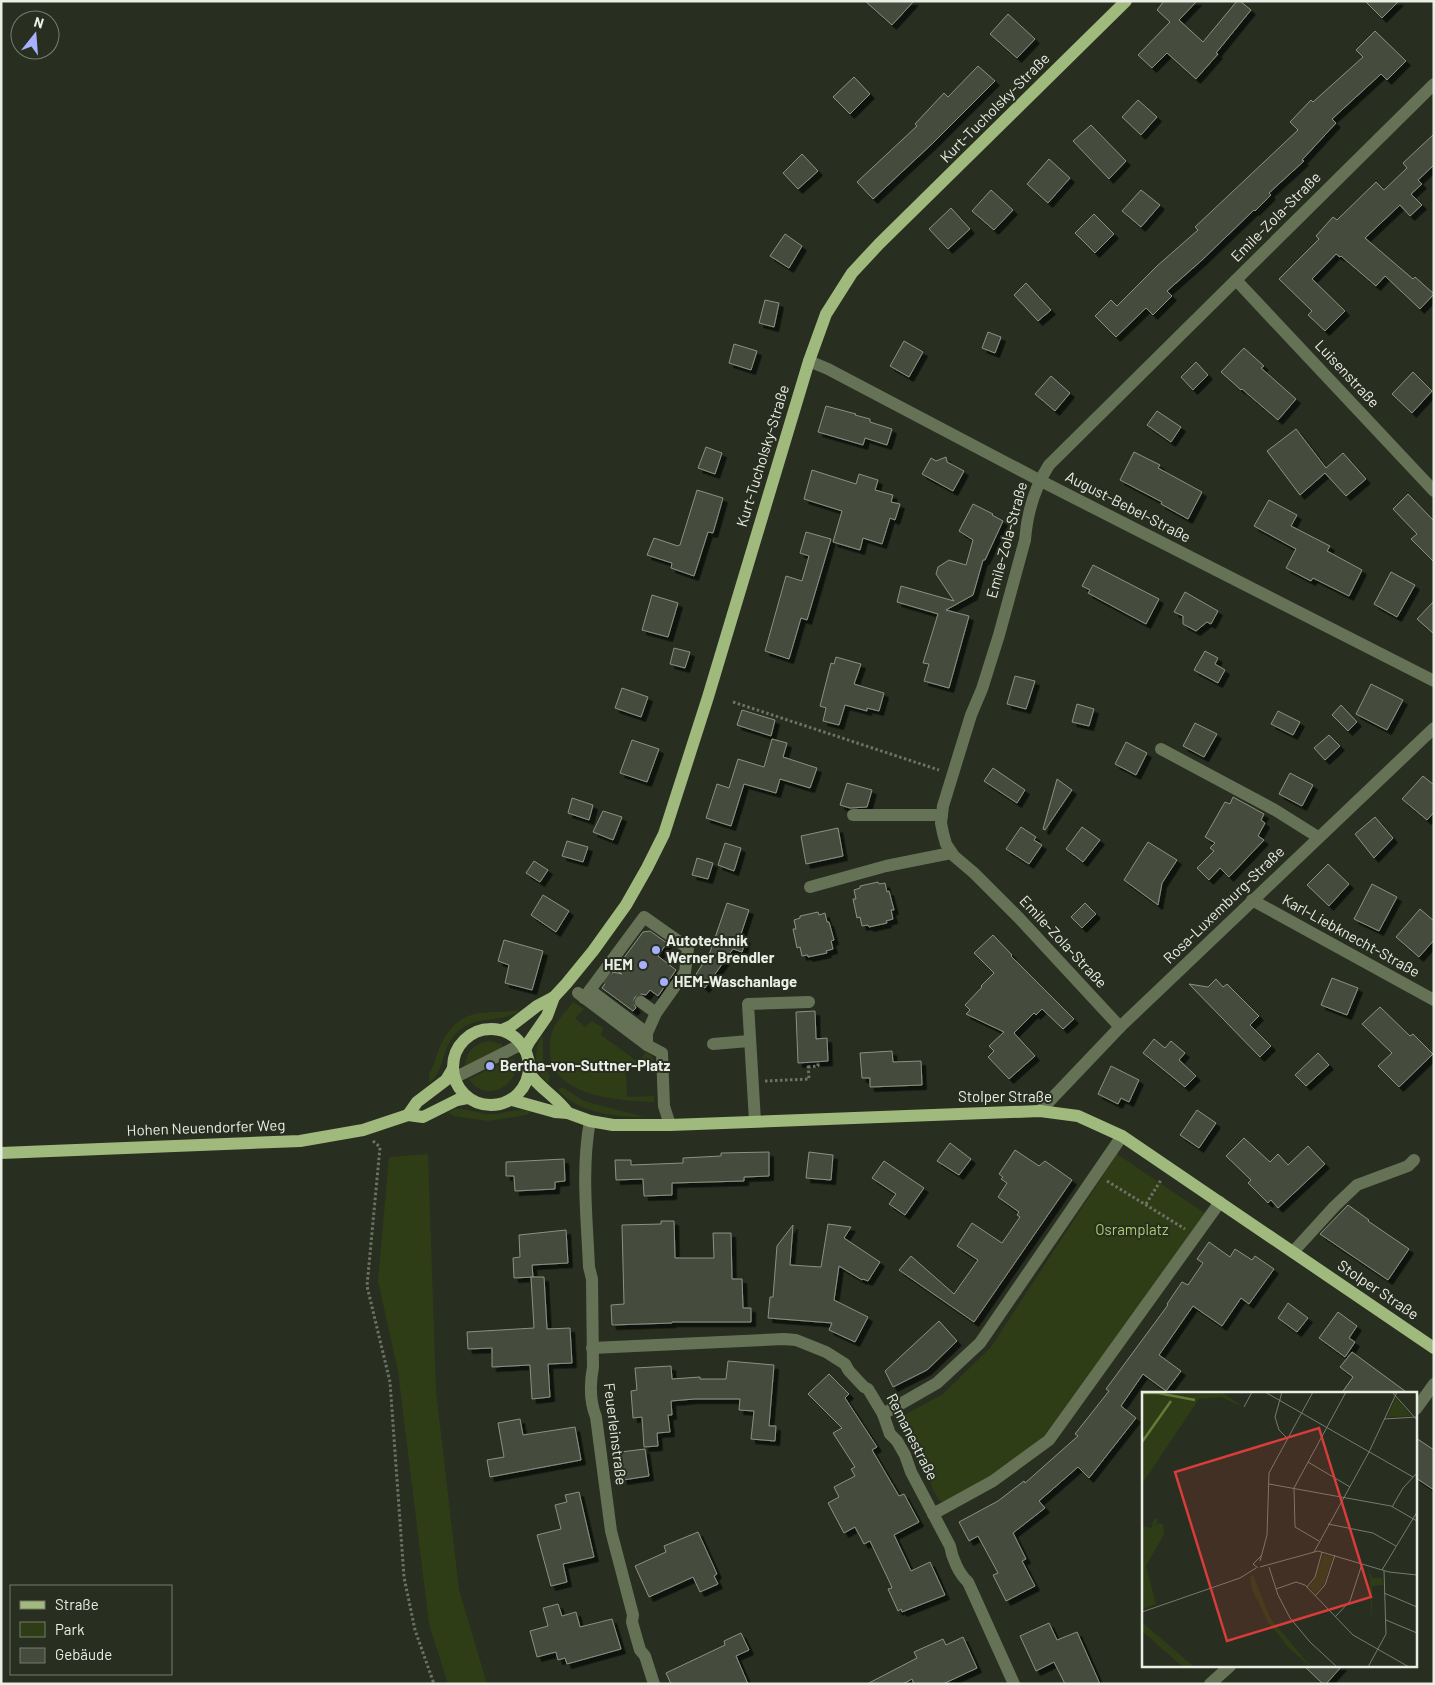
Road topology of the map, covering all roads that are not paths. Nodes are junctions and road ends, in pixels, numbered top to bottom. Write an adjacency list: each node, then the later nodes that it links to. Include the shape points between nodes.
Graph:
1 (1126, 1): 2 (main road, Kurt-Tucholsky-Straße)
2 (1113, 6): 5 (main road, Kurt-Tucholsky-Straße, via 852,273 826,314)
3 (1434, 84): 4 (street, Emile-Zola-Straße)
4 (1236, 280): 6 (street, Emile-Zola-Straße, via 1049,465); 7 (street, Luisenstraße)
5 (809, 362): 6 (street, August-Bebel-Straße); 17 (main road, Kurt-Tucholsky-Straße, via 664,834 626,905)
6 (1039, 480): 8 (street, August-Bebel-Straße); 12 (street, Emile-Zola-Straße, via 999,635 952,774)
7 (1434, 490)
8 (1434, 681)
9 (1434, 728): 13 (street, Rosa-Luxemburg-Straße)
10 (1160, 748): 13 (street)
11 (853, 815): 12 (street)
12 (942, 815): 14 (street, Emile-Zola-Straße, via 943,833)
13 (1318, 837): 16 (street, Rosa-Luxemburg-Straße)
14 (952, 852): 15 (street); 22 (street, Emile-Zola-Straße, via 1019,918)
15 (810, 887)
16 (1252, 900): 18 (street, Karl-Liebknecht-Straße); 22 (street, Rosa-Luxemburg-Straße)
17 (554, 997): 23 (main road, Kurt-Tucholsky-Straße); 27 (main road, Kurt-Tucholsky-Straße, via 547,1016)
18 (1434, 1000)
19 (641, 1002): 21 (street)
20 (809, 1002): 25 (street, via 748,1004)
21 (656, 1013): 24 (street); 24 (street, via 685,972 688,948 644,918 604,975 584,994)
22 (1120, 1027): 32 (street, Rosa-Luxemburg-Straße)
23 (502, 1030): 27 (main road); 29 (main road, via 473,1033 461,1042 454,1055)
24 (647, 1039): 37 (street, via 662,1053 664,1106)
25 (749, 1042): 26 (street); 35 (street)
26 (713, 1044)
27 (524, 1047): 28 (main road); 29 (street)
28 (529, 1073): 31 (main road, via 523,1088); 33 (main road, Stolper Straße, via 560,1101)
29 (453, 1074): 30 (main road, via 457,1086); 34 (main road, via 417,1102)
30 (467, 1098): 31 (main road, via 481,1105 497,1105); 34 (main road, Hohen Neuendorfer Weg, via 423,1116)
31 (512, 1100): 33 (main road, Stolper Straße)
32 (1040, 1110): 35 (main road, Stolper Straße); 38 (main road, Stolper Straße, via 1078,1116)
33 (568, 1113): 36 (main road, Stolper Straße)
34 (408, 1115): 39 (main road, Hohen Neuendorfer Weg, via 363,1130 300,1141)
35 (755, 1120): 37 (main road, Stolper Straße)
36 (590, 1121): 37 (main road, Stolper Straße, via 613,1125); 43 (street, Feuerleinstraße, via 586,1171)
37 (670, 1125)
38 (1122, 1136): 41 (main road, Stolper Straße); 47 (street, via 980,1343 937,1383)
39 (1, 1153)
40 (1414, 1160): 42 (street, via 1408,1166 1357,1185)
41 (1220, 1202): 42 (main road, Stolper Straße); 48 (street, via 1050,1440 993,1481)
42 (1293, 1252): 44 (main road, Stolper Straße)
43 (592, 1348): 47 (street, Remanestraße, via 796,1340 845,1364 868,1389); 50 (street, Feuerleinstraße, via 593,1409 611,1531 633,1615 632,1622)
44 (1434, 1348)
45 (1434, 1384): 46 (street)
46 (1418, 1406)
47 (883, 1414): 48 (street, Remanestraße, via 890,1434 905,1455)
48 (933, 1514): 51 (street, Remanestraße)
49 (1228, 1668): 52 (street)
50 (654, 1684)
51 (1014, 1684)
52 (1210, 1684)

